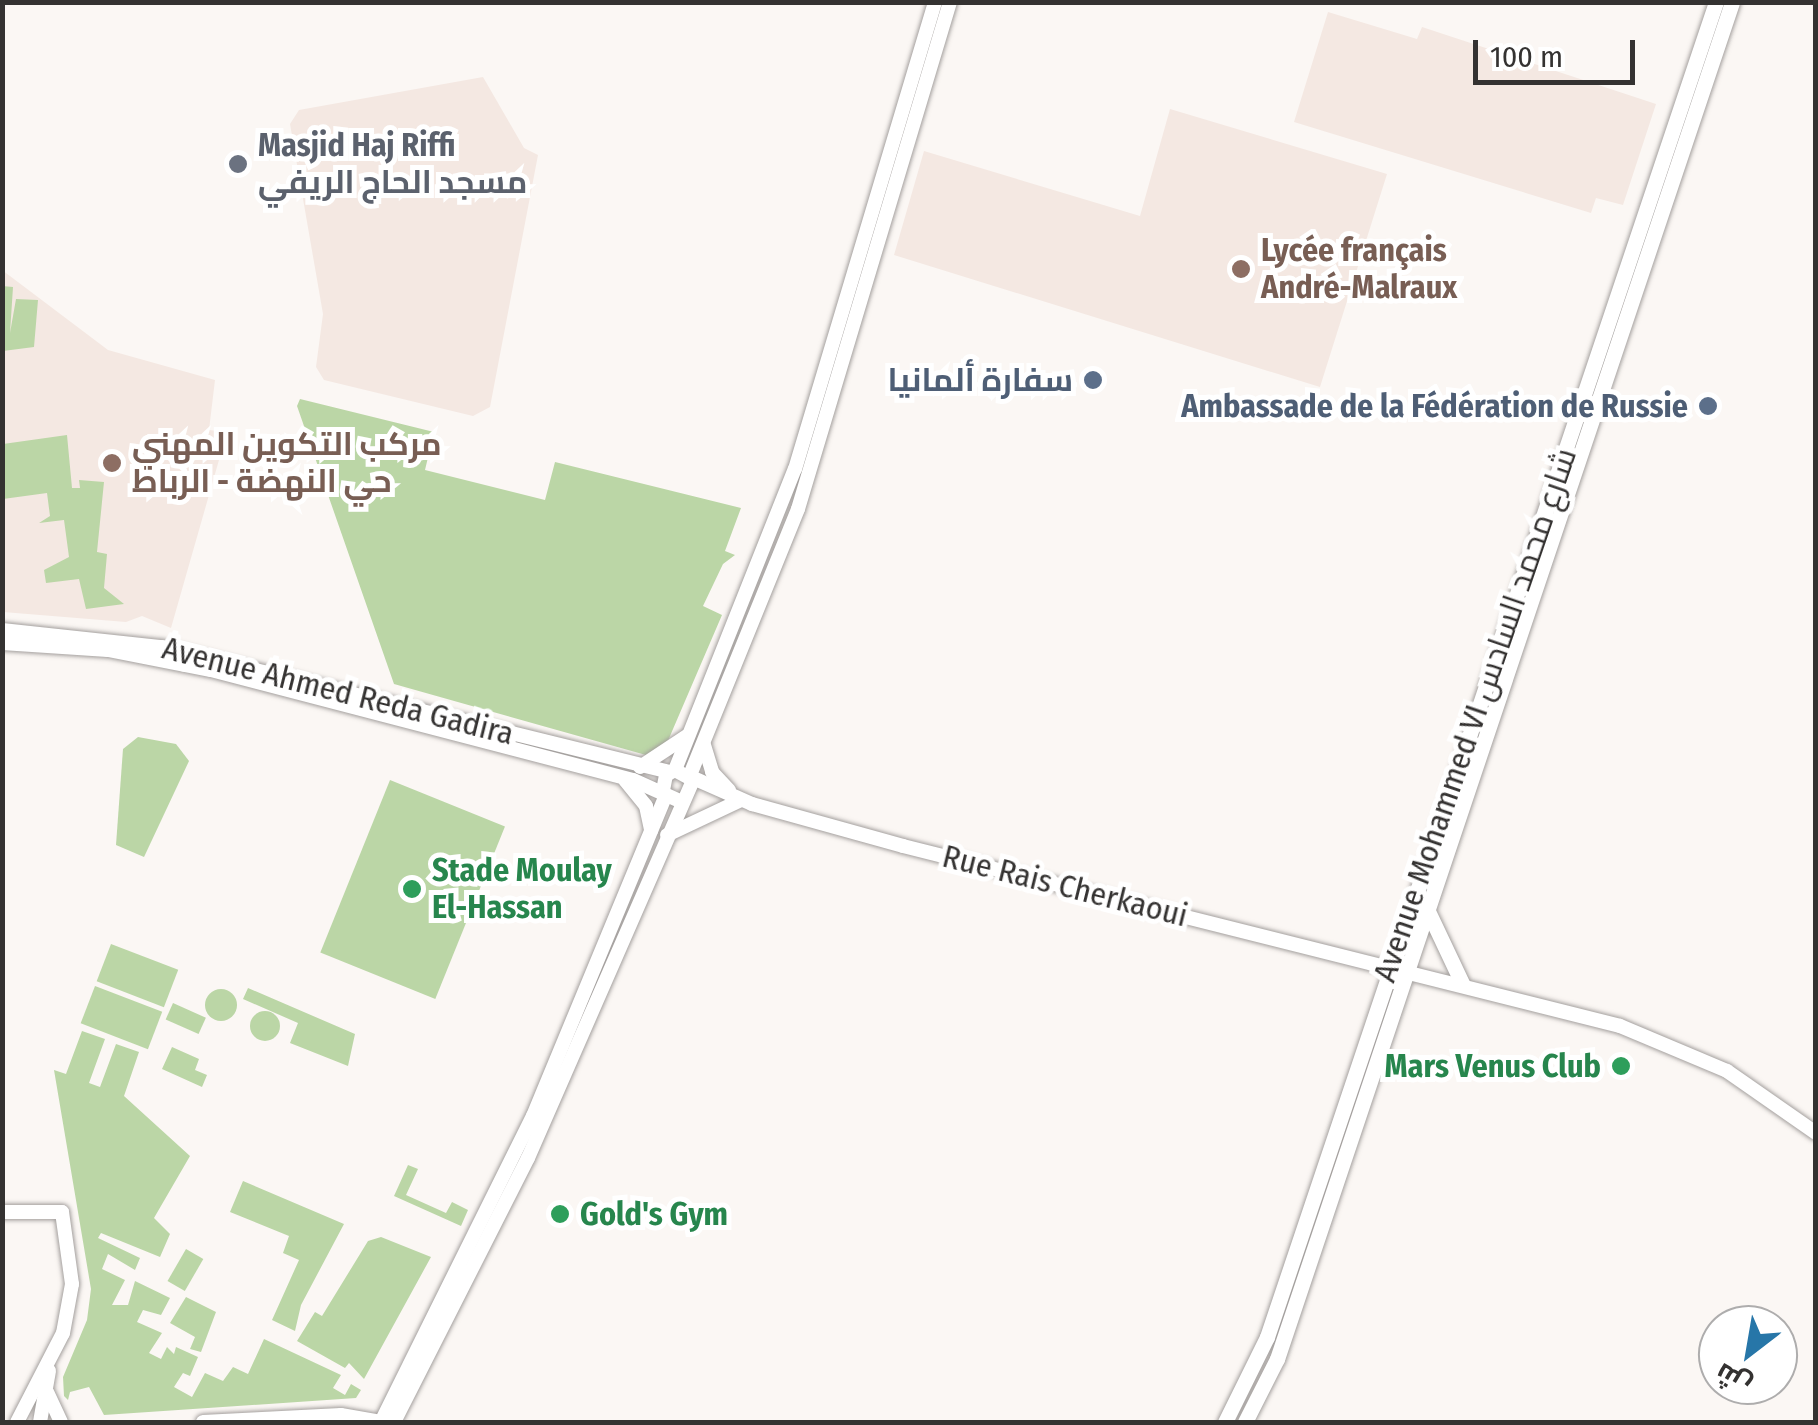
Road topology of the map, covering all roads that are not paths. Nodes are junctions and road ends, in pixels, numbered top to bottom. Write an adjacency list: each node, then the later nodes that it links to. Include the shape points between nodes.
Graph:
1 (935, 2): 7 (main road, via 795,469)
2 (950, 2): 8 (main road, via 806,484)
3 (1716, 2): 16 (main road, Avenue Mohammed VI شارع محمد السادس)
4 (1732, 2): 15 (main road, Avenue Mohammed VI شارع محمد السادس)
5 (2, 630): 9 (main road, Avenue Ahmed Reda Gadira, via 162,647)
6 (2, 643): 11 (main road, Avenue Ahmed Reda Gadira, via 159,658)
7 (694, 728): 9 (main road, via 671,752); 10 (main road)
8 (704, 744): 10 (main road); 13 (main road, via 712,772)
9 (640, 767): 10 (main road, Avenue Ahmed Reda Gadira)
10 (682, 773): 12 (main road); 12 (main road, via 692,791); 13 (main road, Avenue Ahmed Reda Gadira)
11 (621, 776): 12 (main road, Avenue Ahmed Reda Gadira); 14 (main road)
12 (673, 796): 13 (main road, Avenue Ahmed Reda Gadira); 14 (main road)
13 (741, 800): 14 (main road); 16 (main road, Rue Rais Cherkaoui)
14 (659, 835): 26 (main road, via 516,1153); 27 (main road, via 536,1140)
15 (1428, 909): 16 (main road, Avenue Mohammed VI شارع محمد السادس); 17 (main road)
16 (1398, 969): 17 (main road, Rue Rais Cherkaoui); 28 (main road, Avenue Mohammed VI شارع محمد السادس, via 1260,1357); 29 (main road, Avenue Mohammed VI شارع محمد السادس, via 1277,1359)
17 (1464, 985): 18 (main road, Rue Rais Cherkaoui, via 1668,1042 1746,1082)
18 (1816, 1133)
19 (2, 1212): 20 (main road, via 62,1212 72,1284)
20 (49, 1365): 21 (main road); 22 (main road)
21 (47, 1392): 23 (main road); 24 (main road)
22 (17, 1422)
23 (40, 1422)
24 (61, 1422)
25 (202, 1422): 26 (main road, via 341,1414)
26 (381, 1422)
27 (394, 1422)
28 (1225, 1422)
29 (1245, 1422)

